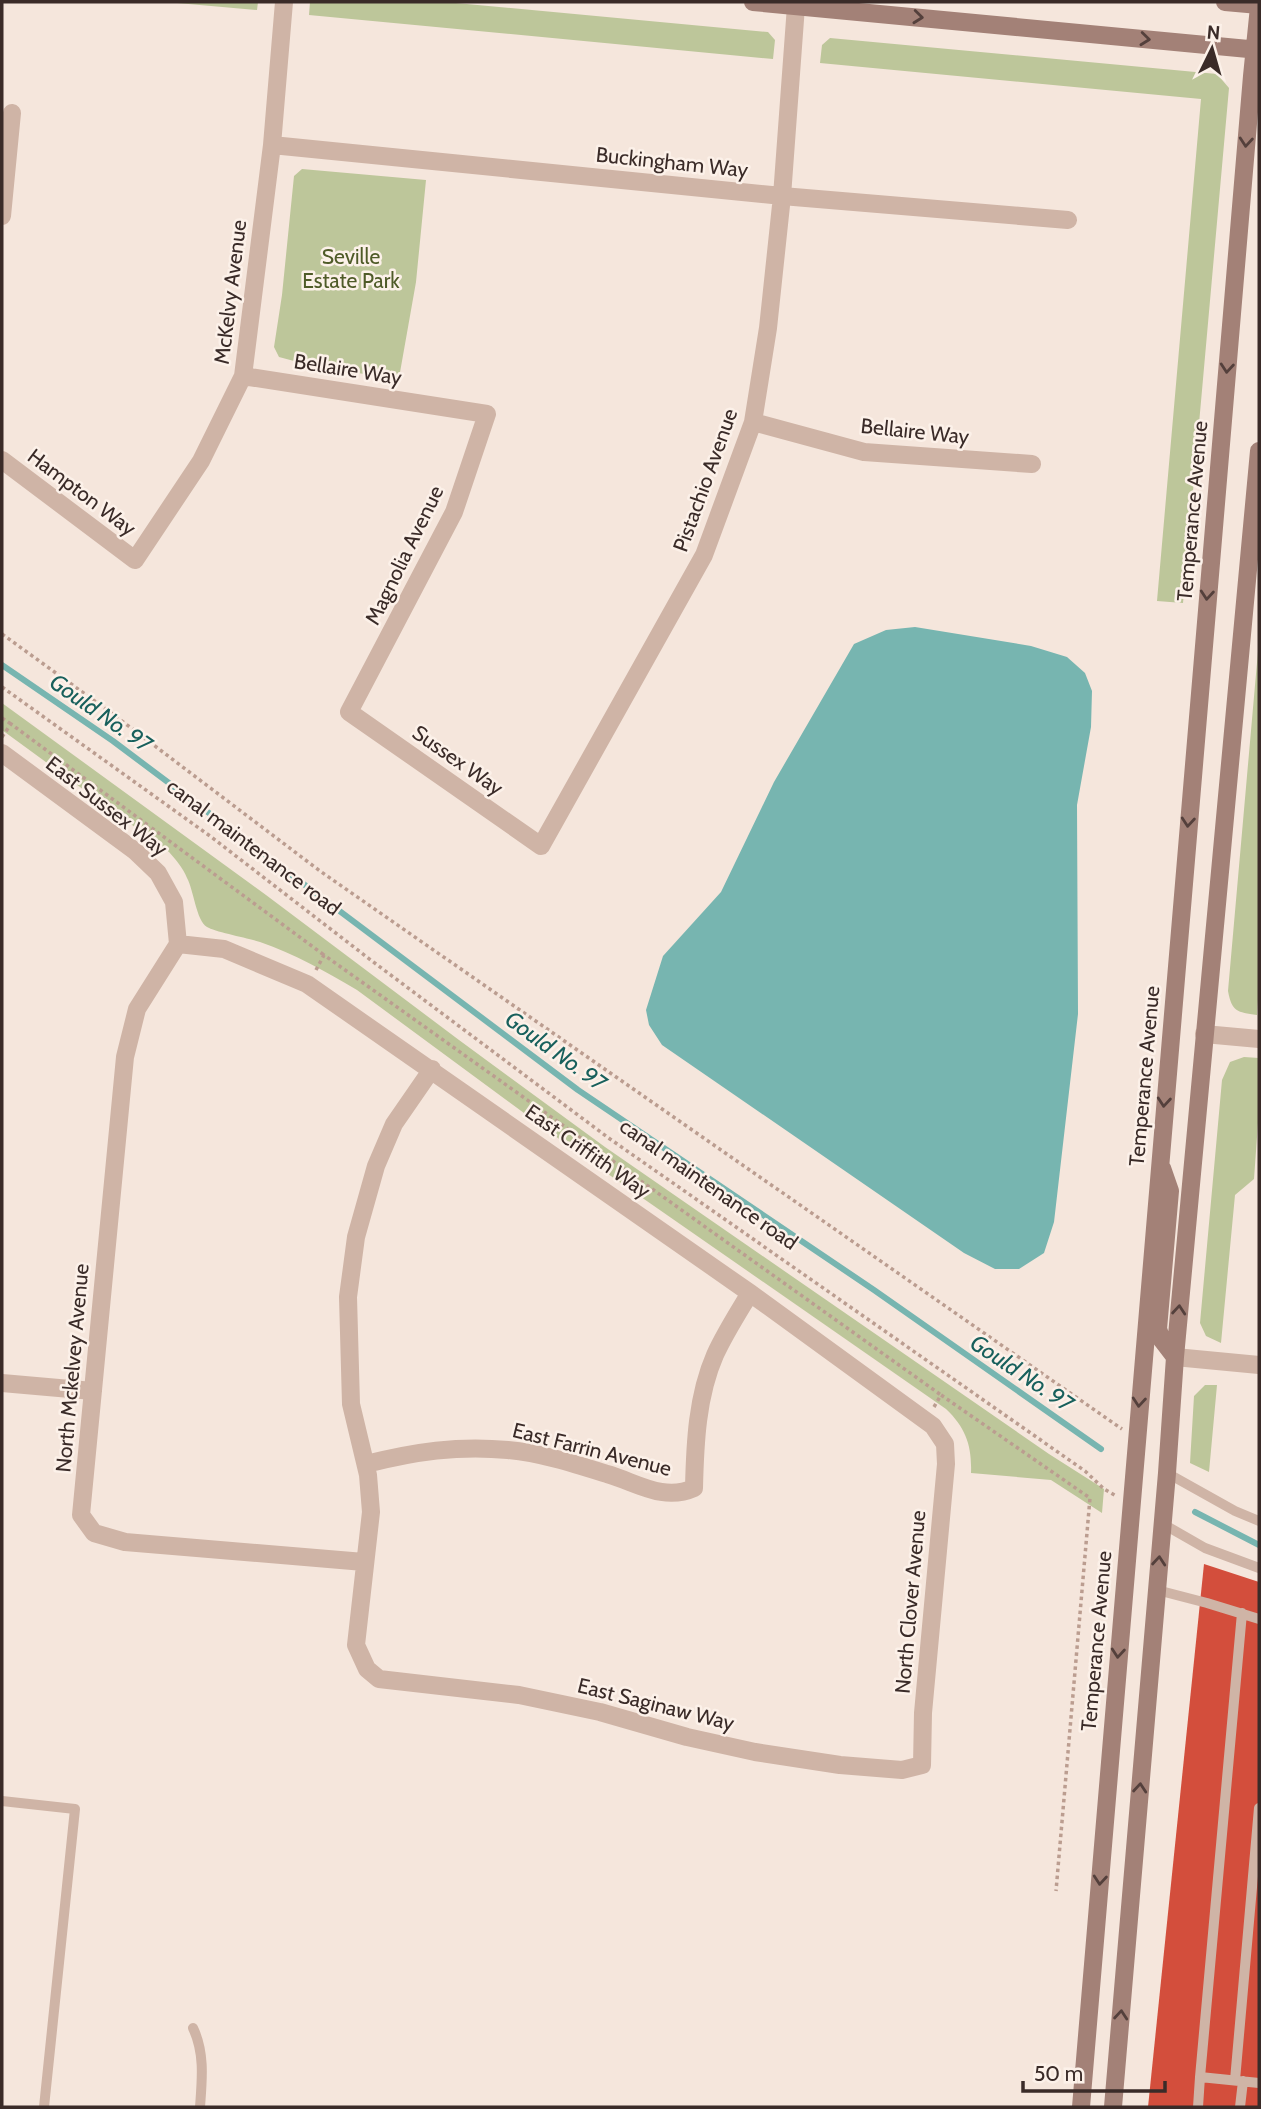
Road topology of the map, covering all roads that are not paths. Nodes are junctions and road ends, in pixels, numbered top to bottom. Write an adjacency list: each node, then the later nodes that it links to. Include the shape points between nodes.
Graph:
1 (284, 2): 8 (street, McKelvy Avenue)
2 (752, 2): 4 (main road)
3 (1225, 2): 5 (main road)
4 (798, 4): 6 (main road, one-way to 6); 9 (street, Pistachio Avenue)
5 (1259, 6): 6 (main road, Temperance Avenue)
6 (1257, 50): 26 (main road, Temperance Avenue, one-way to 26)
7 (12, 113): 10 (street)
8 (272, 145): 9 (street, Buckingham Way); 12 (street, McKelvy Avenue)
9 (782, 196): 11 (street, Buckingham Way); 14 (street, Pistachio Avenue)
10 (2, 216)
11 (1068, 220)
12 (243, 376): 13 (street, Bellaire Way); 18 (street, McKelvy Avenue, via 201,461)
13 (487, 414): 19 (street, Magnolia Avenue, via 454,512)
14 (753, 422): 17 (street, Bellaire Way, via 864,452); 21 (street, Pistachio Avenue, via 704,555)
15 (1259, 451): 23 (main road)
16 (2, 460): 18 (street, Hampton Way)
17 (1032, 464)
18 (135, 560)
19 (349, 712): 21 (street, Sussex Way)
20 (2, 750): 22 (street, East Sussex Way, via 158,873 174,902)
21 (541, 846)
22 (178, 944): 25 (street, East Criffith Way, via 224,949 307,984); 31 (street, North Mckelvey Avenue, via 137,1009 125,1057)
23 (1204, 1034): 24 (street); 28 (main road, one-way to 23)
24 (1259, 1039)
25 (432, 1069): 27 (street, East Criffith Way); 33 (street, via 394,1124 356,1237 348,1297 351,1404)
26 (1159, 1161): 28 (main road, via 1170,1191 1158,1329); 51 (main road, Temperance Avenue, one-way to 51)
27 (750, 1293): 32 (street, East Criffith Way, via 926,1420); 33 (street, East Farrin Avenue, via 715,1356 695,1441 694,1488 683,1493 655,1492 611,1475 510,1450 415,1451)
28 (1175, 1357): 29 (street); 34 (main road)
29 (1259, 1365)
30 (2, 1383): 31 (street)
31 (93, 1391): 37 (street, North Mckelvey Avenue, via 81,1515 94,1533 125,1542)
32 (945, 1444): 42 (street, North Clover Avenue)
33 (366, 1464): 37 (street, via 371,1512)
34 (1167, 1474): 35 (lane); 36 (main road)
35 (1259, 1521)
36 (1163, 1524): 38 (lane, via 1205,1548); 39 (main road, one-way to 36)
37 (364, 1562): 42 (street, East Saginaw Way, via 356,1645 367,1669 379,1679 519,1695 755,1752 902,1770)
38 (1259, 1568)
39 (1157, 1591): 40 (lane); 52 (main road, one-way to 39)
40 (1242, 1614): 41 (lane); 46 (lane)
41 (1259, 1619)
42 (922, 1765)
43 (2, 1801): 49 (lane, via 75,1809)
44 (1259, 1808): 47 (lane)
45 (193, 2028): 50 (lane, via 202,2064)
46 (1200, 2077): 47 (lane); 53 (lane)
47 (1239, 2080): 48 (lane); 54 (lane)
48 (1259, 2082)
49 (44, 2107)
50 (200, 2107)
51 (1081, 2107)
52 (1113, 2107)
53 (1198, 2107)
54 (1240, 2107)

